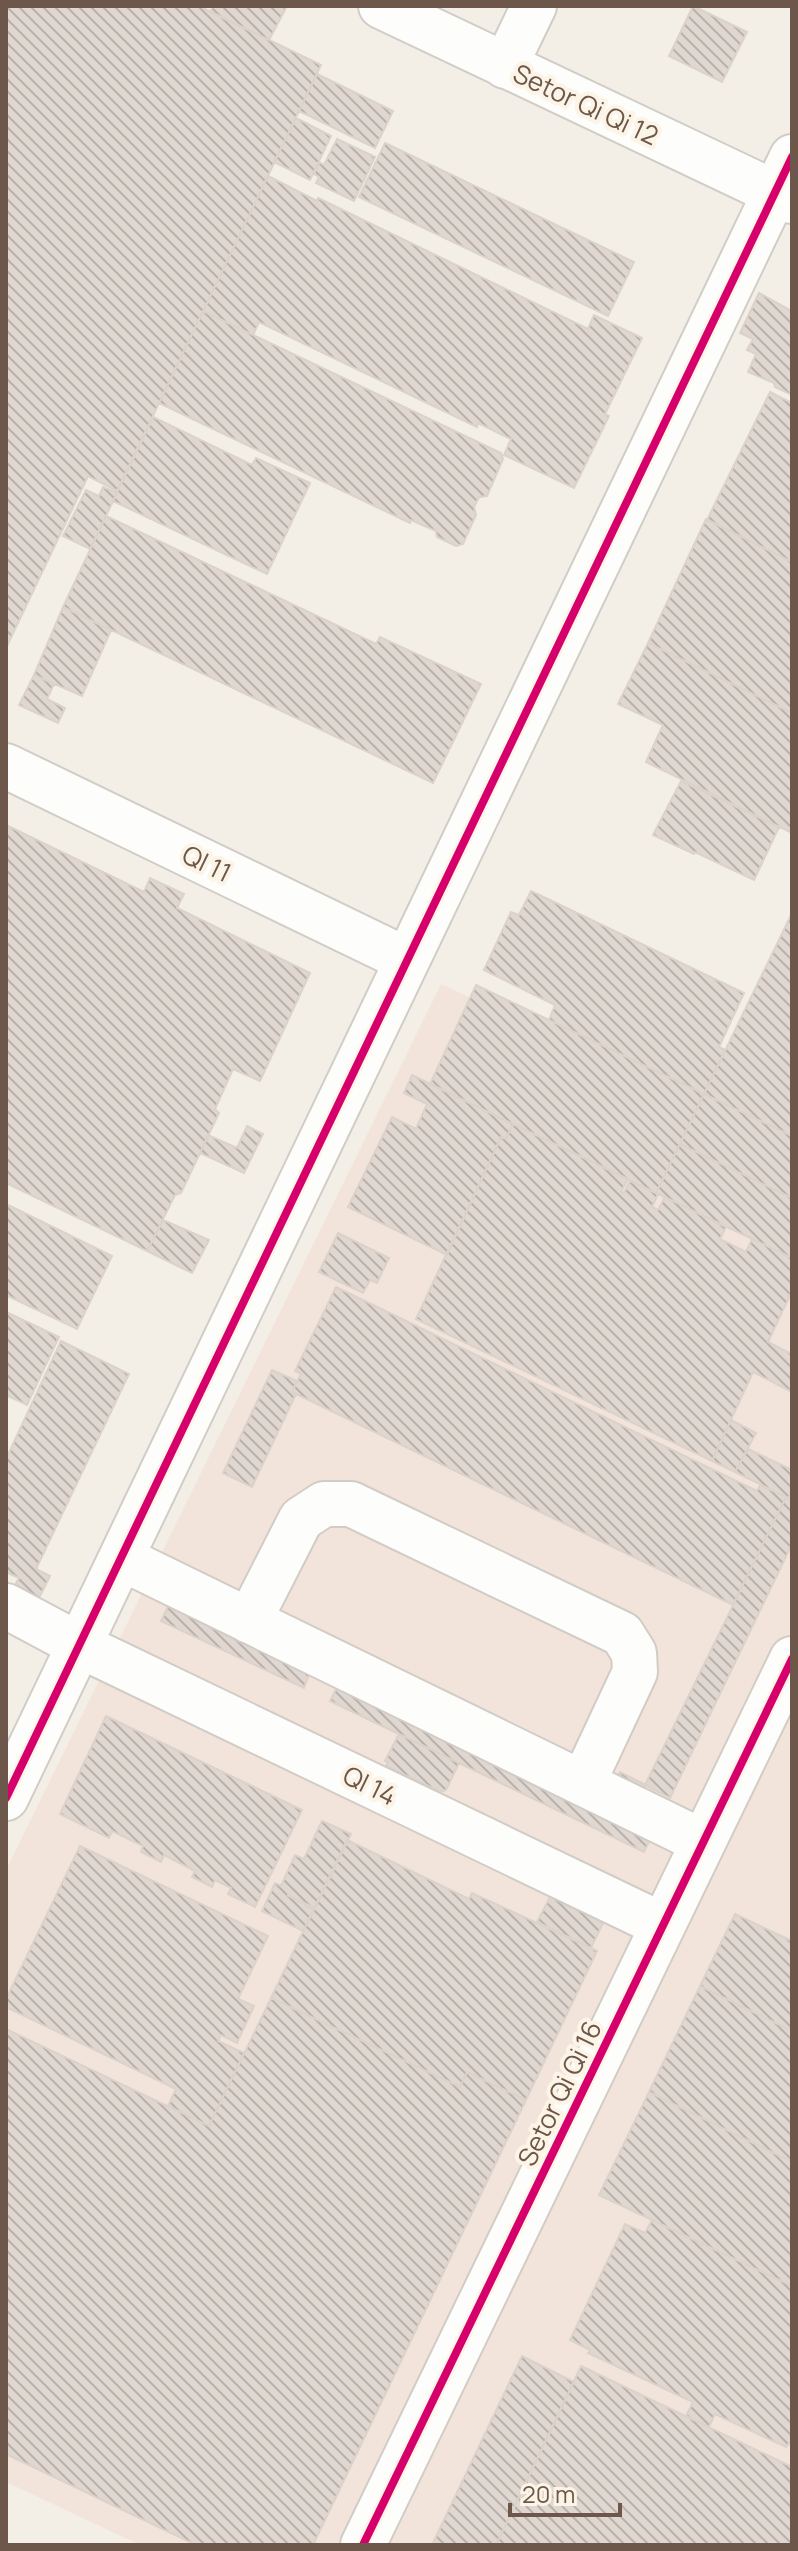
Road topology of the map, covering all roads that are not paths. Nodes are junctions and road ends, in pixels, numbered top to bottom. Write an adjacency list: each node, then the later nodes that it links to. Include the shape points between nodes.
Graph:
1 (381, 6): 3 (street, Setor Qi Qi 12)
2 (534, 6): 3 (street)
3 (505, 66): 4 (street, Setor Qi Qi 12)
4 (786, 183): 6 (street)
5 (6, 766): 6 (street, QI 11)
6 (407, 960): 7 (street)
7 (121, 1558): 9 (street); 10 (street)
8 (6, 1606): 10 (street, QI 14)
9 (249, 1621): 12 (street); 12 (street, via 301,1519 324,1504 351,1504 622,1634 634,1653 635,1672)
10 (79, 1645): 13 (street); 15 (street, QI 14)
11 (792, 1659): 14 (street, Setor Qi Qi 16)
12 (583, 1783): 14 (street)
13 (6, 1798)
14 (703, 1842): 15 (street, Setor Qi Qi 16)
15 (662, 1925): 16 (street, Setor Qi Qi 16)
16 (363, 2545)

